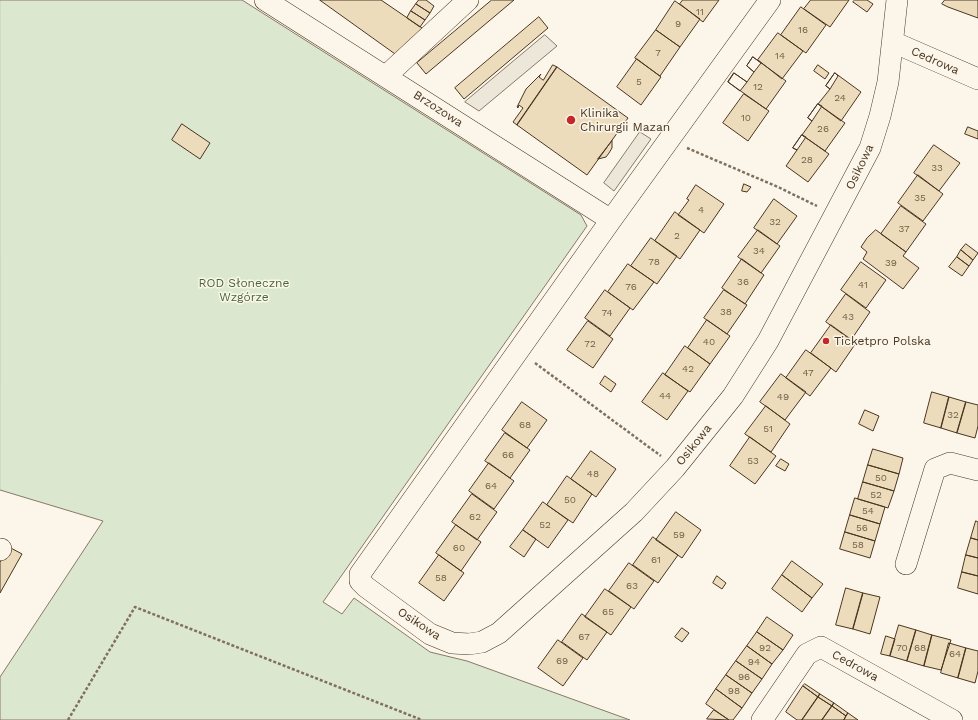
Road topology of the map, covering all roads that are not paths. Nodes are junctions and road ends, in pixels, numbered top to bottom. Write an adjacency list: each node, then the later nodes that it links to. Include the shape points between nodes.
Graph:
1 (265, 0): 6 (street, Brzozowa)
2 (468, 0): 6 (street)
3 (770, 0): 8 (street, Osikowa)
4 (897, 0): 5 (street, Osikowa)
5 (893, 42): 7 (street, Cedrowa); 8 (street, Osikowa, via 888,82 870,148 768,341 733,396 675,468 634,512 499,633 482,642 452,644 430,634 366,587 360,581 360,574)
6 (386, 76): 8 (street, Brzozowa)
7 (978, 79)
8 (611, 220)
9 (978, 470): 10 (street, via 950,462 935,469)
10 (906, 564)
11 (762, 720): 12 (street, Cedrowa, via 807,654 821,647)
12 (952, 720)

